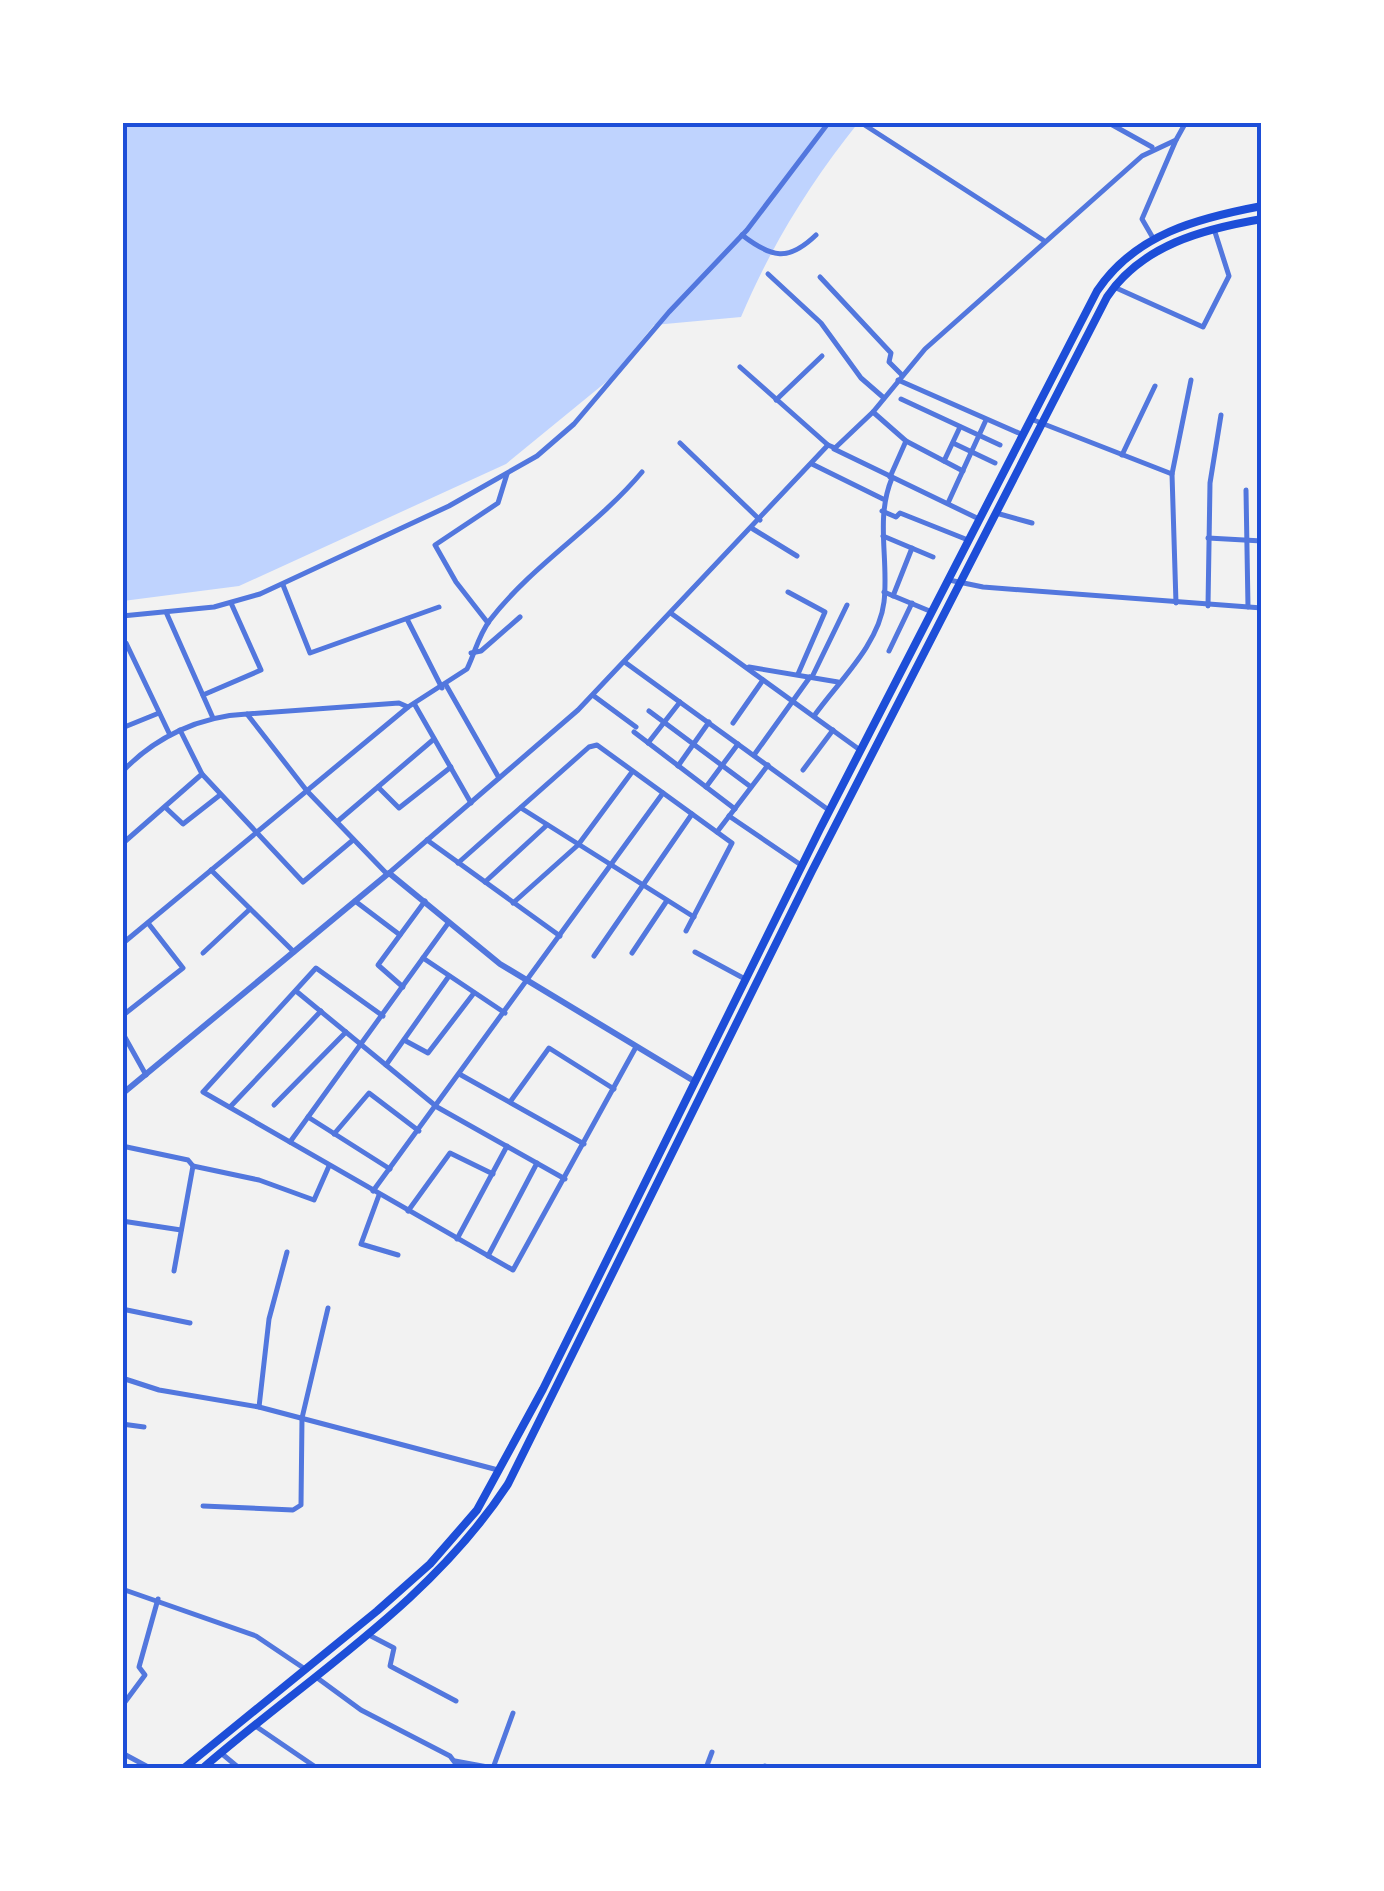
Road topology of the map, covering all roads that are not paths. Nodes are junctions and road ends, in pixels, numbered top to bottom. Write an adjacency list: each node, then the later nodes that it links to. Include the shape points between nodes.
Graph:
1 (829, 122): 11 (street)
2 (860, 122): 13 (street)
3 (1106, 122): 6 (street)
4 (1186, 122): 5 (street)
5 (1176, 140): 6 (street); 12 (street, via 1143,214)
6 (1154, 148): 13 (street)
7 (1262, 206): 12 (highway)
8 (1262, 219): 9 (highway)
9 (1214, 229): 16 (highway, via 1148,256); 16 (street, via 1229,276 1202,327)
10 (816, 235): 11 (street, via 783,256)
11 (742, 236): 47 (street, via 574,424)
12 (1153, 238): 29 (highway, via 1104,280)
13 (1043, 240): 19 (street)
14 (768, 274): 22 (street)
15 (820, 277): 19 (street, via 891,353 888,360)
16 (1114, 287): 31 (highway)
17 (822, 356): 23 (street)
18 (740, 368): 23 (street)
19 (900, 378): 22 (street); 25 (street)
20 (1192, 380): 48 (street)
21 (1155, 386): 41 (street)
22 (884, 398): 26 (street)
23 (776, 400): 39 (street)
24 (901, 400): 30 (street)
25 (952, 404): 28 (street); 30 (street)
26 (873, 412): 35 (street); 39 (street)
27 (1221, 416): 60 (street)
28 (987, 418): 33 (street); 34 (street)
29 (1029, 418): 31 (street); 33 (highway)
30 (944, 420): 32 (street)
31 (1040, 423): 41 (street); 54 (highway)
32 (960, 427): 34 (street); 37 (street)
33 (1021, 434): 55 (highway)
34 (979, 436): 38 (street); 40 (street)
35 (906, 441): 42 (street); 49 (street)
36 (680, 443): 56 (street)
37 (953, 443): 40 (street); 42 (street)
38 (1000, 445)
39 (831, 447): 44 (street); 49 (street)
40 (972, 452): 43 (street); 45 (street)
41 (1122, 456): 48 (street)
42 (944, 461): 45 (street)
43 (994, 463)
44 (812, 464): 51 (street); 56 (street)
45 (963, 471): 52 (street)
46 (642, 472): 87 (street)
47 (508, 474): 68 (street); 87 (street, via 498,502 435,545)
48 (1172, 474): 75 (street)
49 (891, 477): 51 (street); 52 (street)
50 (1246, 490): 62 (street)
51 (883, 500): 53 (street)
52 (948, 504): 55 (street)
53 (882, 510): 59 (street); 61 (street)
54 (996, 514): 57 (street); 69 (highway)
55 (979, 519): 61 (highway)
56 (760, 520): 58 (street)
57 (1032, 524)
58 (752, 528): 65 (street); 83 (street)
59 (883, 536): 64 (street); 71 (street)
60 (1208, 538): 62 (street); 77 (street)
61 (968, 540): 67 (highway)
62 (1246, 540): 63 (street); 79 (street)
63 (1262, 541)
64 (912, 548): 66 (street); 72 (street)
65 (798, 556)
66 (933, 557)
67 (949, 580): 69 (street); 82 (highway)
68 (285, 584): 73 (street); 86 (street, via 310,653)
69 (960, 585): 75 (street); 235 (highway, via 508,1484 459,1551)
70 (788, 592): 93 (street, via 825,612)
71 (884, 592): 72 (street); 96 (street, via 868,644)
72 (893, 596): 74 (street)
73 (232, 603): 81 (street); 98 (street, via 261,670)
74 (912, 603): 82 (street); 89 (street)
75 (1176, 603): 77 (street)
76 (846, 605): 94 (street)
77 (1208, 606): 79 (street)
78 (439, 608): 86 (street)
79 (1248, 608): 80 (street)
80 (1262, 608)
81 (166, 612): 84 (street); 98 (street)
82 (933, 612): 119 (highway)
83 (672, 614): 91 (street); 92 (street)
84 (122, 616)
85 (520, 618): 90 (street)
86 (407, 619): 97 (street)
87 (488, 622): 90 (street)
88 (126, 643): 104 (street)
89 (889, 651)
90 (471, 653): 97 (street, via 467,670)
91 (625, 662): 99 (street); 100 (street)
92 (746, 667): 93 (street); 95 (street)
93 (798, 674): 94 (street)
94 (811, 677): 96 (street); 101 (street)
95 (763, 680): 101 (street); 110 (street)
96 (838, 682): 106 (street)
97 (444, 686): 102 (street); 129 (street)
98 (203, 694): 107 (street)
99 (593, 695): 116 (street); 129 (street)
100 (680, 702): 108 (street); 109 (street)
101 (794, 702): 106 (street); 120 (street)
102 (411, 706): 105 (street); 115 (street); 133 (street)
103 (649, 711): 109 (street)
104 (159, 712): 111 (street); 114 (street)
105 (248, 714): 107 (street); 133 (street)
106 (814, 716): 113 (street)
107 (214, 718): 112 (street)
108 (709, 722): 117 (street); 118 (street)
109 (664, 723): 116 (street); 118 (street)
110 (733, 723)
111 (122, 728)
112 (180, 730): 114 (street); 128 (street)
113 (833, 730): 119 (street); 125 (street)
114 (170, 735): 126 (street)
115 (434, 739): 124 (street); 130 (street)
116 (648, 743): 122 (street)
117 (738, 744): 120 (street); 123 (street)
118 (694, 745): 122 (street); 123 (street)
119 (862, 751): 140 (highway)
120 (754, 755): 121 (street)
121 (768, 765): 132 (street); 140 (street)
122 (678, 766): 131 (street)
123 (722, 766): 131 (street); 132 (street)
124 (450, 768): 130 (street, via 399,808); 136 (street)
125 (804, 770)
126 (122, 772)
127 (632, 772): 135 (street); 138 (street, via 592,745); 150 (street)
128 (202, 774): 134 (street); 137 (street)
129 (500, 779): 136 (street)
130 (378, 786): 143 (street)
131 (706, 787): 139 (street)
132 (751, 787): 139 (street)
133 (306, 791): 143 (street); 146 (street)
134 (220, 794): 137 (street, via 183,824); 146 (street)
135 (663, 794): 141 (street); 152 (street)
136 (471, 803): 148 (street)
137 (165, 807): 149 (street)
138 (521, 808): 144 (street); 151 (street)
139 (734, 809): 142 (street)
140 (830, 811): 153 (highway)
141 (692, 814): 145 (street); 157 (street)
142 (730, 816): 145 (street); 153 (street)
143 (337, 822): 147 (street)
144 (548, 825): 150 (street); 156 (street)
145 (717, 832): 163 (street, via 732,845)
146 (255, 834): 147 (street, via 303,882); 154 (street)
147 (354, 840): 155 (street)
148 (427, 840): 151 (street); 155 (street)
149 (122, 844)
150 (578, 845): 152 (street); 161 (street)
151 (458, 863): 156 (street)
152 (610, 866): 157 (street); 168 (street)
153 (802, 866): 177 (highway)
154 (211, 870): 162 (street); 164 (street)
155 (388, 873): 158 (street); 159 (street)
156 (485, 882): 161 (street)
157 (640, 884): 160 (street); 174 (street)
158 (355, 901): 167 (street); 170 (street)
159 (424, 901): 165 (street); 167 (street)
160 (667, 901): 163 (street); 173 (street)
161 (513, 903): 168 (street)
162 (250, 909): 170 (street); 172 (street)
163 (694, 917): 166 (street)
164 (148, 922): 169 (street); 184 (street, via 183,968)
165 (449, 922): 175 (street); 178 (street)
166 (686, 931)
167 (400, 935): 179 (street, via 378,967)
168 (560, 936): 178 (street)
169 (122, 944)
170 (294, 952): 193 (street)
171 (695, 952): 177 (street)
172 (204, 953)
173 (632, 954)
174 (594, 956)
175 (423, 958): 176 (street); 179 (street)
176 (449, 976): 181 (street); 188 (street)
177 (746, 979): 194 (highway)
178 (528, 981): 183 (street); 190 (street)
179 (403, 988): 185 (street)
180 (296, 991): 182 (street); 185 (street, via 319,968); 200 (street, via 203,1089)
181 (474, 993): 183 (street); 188 (street, via 428,1053)
182 (320, 1011): 187 (street); 200 (street)
183 (505, 1013): 192 (street)
184 (122, 1016)
185 (383, 1016): 189 (street)
186 (122, 1032): 193 (street)
187 (346, 1032): 189 (street); 198 (street)
188 (404, 1040): 191 (street)
189 (362, 1044): 191 (street); 201 (street)
190 (636, 1047): 194 (street); 195 (street)
191 (386, 1064): 199 (street)
192 (461, 1074): 197 (street); 199 (street)
193 (146, 1076): 196 (street)
194 (694, 1081): 231 (highway)
195 (614, 1089): 197 (street, via 549,1048); 205 (street)
196 (122, 1094)
197 (510, 1102): 205 (street)
198 (274, 1105)
199 (437, 1107): 202 (street); 207 (street)
200 (230, 1108): 204 (street)
201 (308, 1117): 203 (street); 204 (street)
202 (418, 1131): 203 (street, via 370,1094); 211 (street)
203 (334, 1134): 211 (street)
204 (290, 1142): 210 (street)
205 (584, 1144): 213 (street)
206 (122, 1146): 209 (street)
207 (507, 1146): 208 (street); 212 (street)
208 (537, 1163): 213 (street); 221 (street)
209 (193, 1166): 210 (street, via 314,1200); 217 (street)
210 (329, 1166): 214 (street)
211 (390, 1168): 214 (street)
212 (493, 1174): 215 (street, via 450,1152); 218 (street)
213 (565, 1178): 221 (street, via 516,1269)
214 (376, 1193): 215 (street); 220 (street, via 361,1244)
215 (408, 1211): 218 (street)
216 (122, 1221): 217 (street)
217 (181, 1230): 222 (street)
218 (457, 1240): 221 (street)
219 (288, 1252): 227 (street, via 268,1319)
220 (398, 1255)
221 (488, 1256)
222 (174, 1272)
223 (328, 1308): 228 (street)
224 (122, 1309): 225 (street)
225 (190, 1322)
226 (122, 1378): 227 (street)
227 (259, 1407): 228 (street)
228 (302, 1418): 231 (street); 232 (street, via 298,1509)
229 (122, 1424): 230 (street)
230 (144, 1427)
231 (498, 1470): 236 (highway, via 477,1510 430,1564)
232 (203, 1506)
233 (122, 1589): 234 (street)
234 (158, 1599): 236 (street, via 256,1636); 239 (street, via 139,1668 144,1675)
235 (367, 1634): 237 (highway); 238 (street, via 394,1649 390,1666)
236 (305, 1669): 247 (highway)
237 (315, 1676): 241 (highway); 245 (street, via 361,1710)
238 (456, 1701)
239 (122, 1706)
240 (513, 1713): 245 (street, via 493,1768)
241 (254, 1725): 243 (highway); 250 (street)
242 (712, 1752): 252 (street)
243 (220, 1753): 248 (highway); 249 (street)
244 (124, 1754): 246 (street)
245 (455, 1761): 251 (street)
246 (150, 1768)
247 (184, 1768)
248 (203, 1768)
249 (239, 1768)
250 (317, 1768)
251 (459, 1768)
252 (706, 1768)

